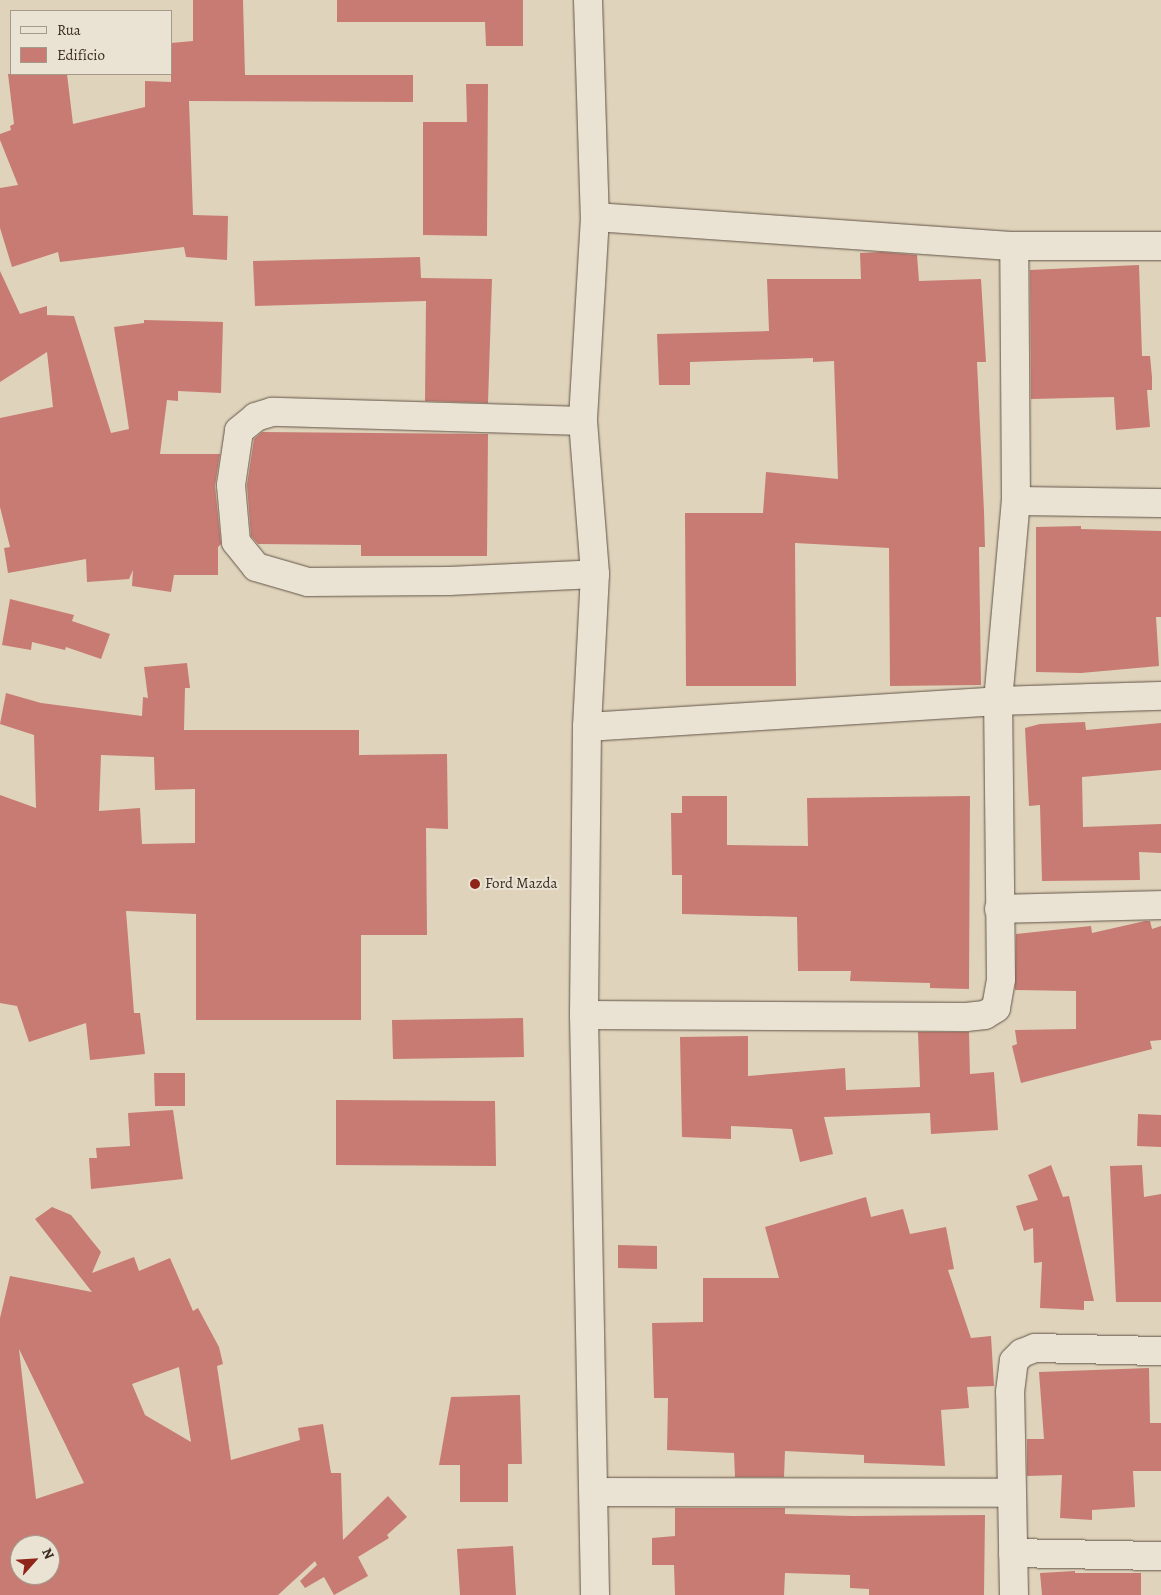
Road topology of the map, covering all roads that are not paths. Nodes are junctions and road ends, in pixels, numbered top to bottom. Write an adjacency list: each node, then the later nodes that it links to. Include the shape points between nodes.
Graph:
1 (588, 0): 2 (street)
2 (595, 218): 3 (street); 5 (street)
3 (1014, 246): 4 (street); 6 (street)
4 (1161, 246)
5 (583, 421): 8 (street); 8 (street, via 272,412 256,417 239,432 232,485 236,542 256,567 308,582 449,581)
6 (1016, 500): 7 (street); 10 (street)
7 (1161, 503)
8 (595, 574): 11 (street)
9 (1161, 696): 10 (street)
10 (998, 701): 11 (street); 13 (street)
11 (587, 727): 14 (street)
12 (1161, 905): 13 (street)
13 (999, 909): 14 (street, via 1000,993 996,1008 985,1015)
14 (584, 1015): 16 (street)
15 (1161, 1350): 17 (street, via 1035,1348 1022,1352 1014,1362 1010,1392)
16 (595, 1492): 17 (street); 20 (street)
17 (1012, 1493): 18 (street)
18 (1013, 1554): 19 (street); 21 (street)
19 (1161, 1556)
20 (595, 1595)
21 (1014, 1595)

